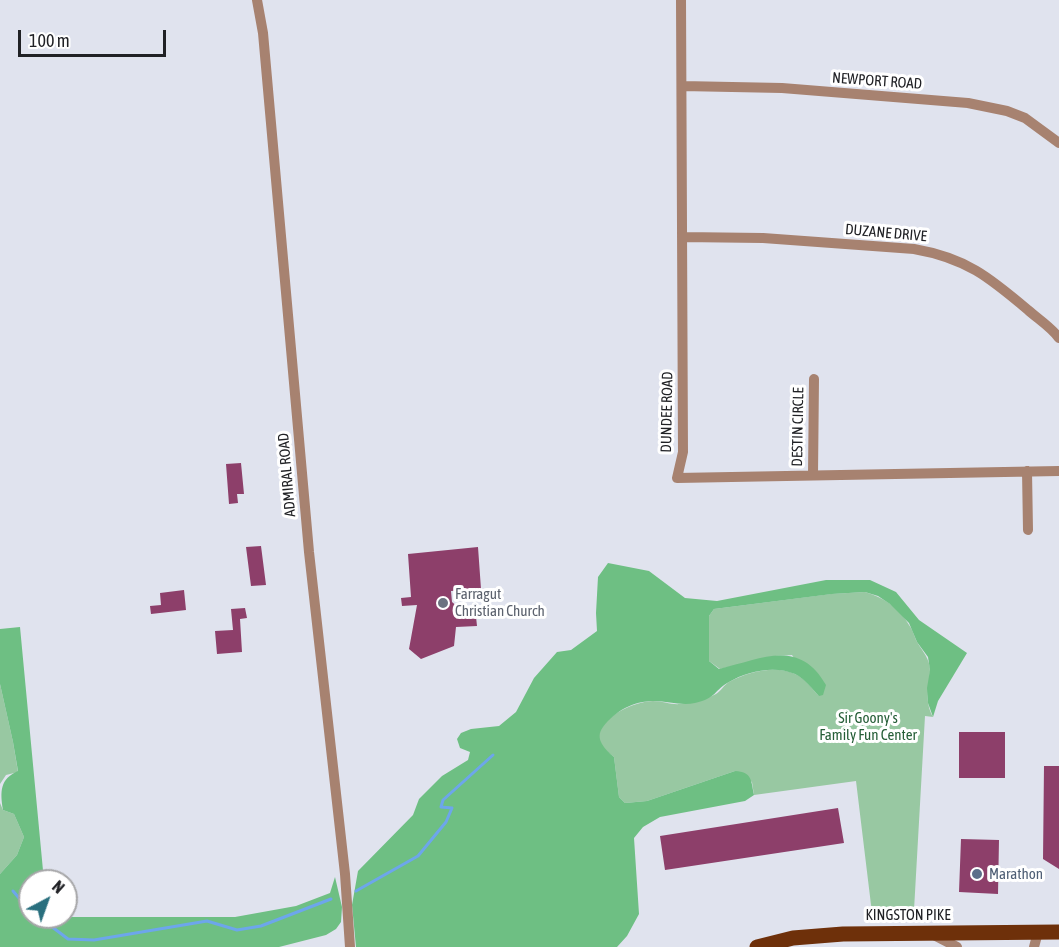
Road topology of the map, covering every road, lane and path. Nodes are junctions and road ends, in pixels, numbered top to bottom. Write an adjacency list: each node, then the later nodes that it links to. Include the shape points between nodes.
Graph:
1 (256, 0): 15 (street, ADMIRAL ROAD, via 263,33 309,552)
2 (681, 0): 3 (street, DUNDEE ROAD)
3 (682, 86): 4 (street, NEWPORT ROAD, via 782,88 968,103 1025,118); 5 (street, DUNDEE ROAD)
4 (1059, 143)
5 (682, 237): 6 (street, DUZANE DRIVE, via 763,238 937,253 966,263 991,279); 10 (street, DUNDEE ROAD, via 683,452 677,478)
6 (1059, 338)
7 (814, 379): 10 (street, DESTIN CIRCLE)
8 (1027, 471): 9 (street, DUNDEE ROAD); 10 (street, DUNDEE ROAD); 11 (street)
9 (1059, 471)
10 (813, 474)
11 (1028, 530)
12 (1059, 932): 14 (main road, KINGSTON PIKE)
13 (932, 934): 14 (main road, KINGSTON PIKE); 16 (main road, KINGSTON PIKE, via 843,934 793,938); 17 (street)
14 (1036, 940)
15 (350, 947)
16 (757, 947)
17 (957, 947)

